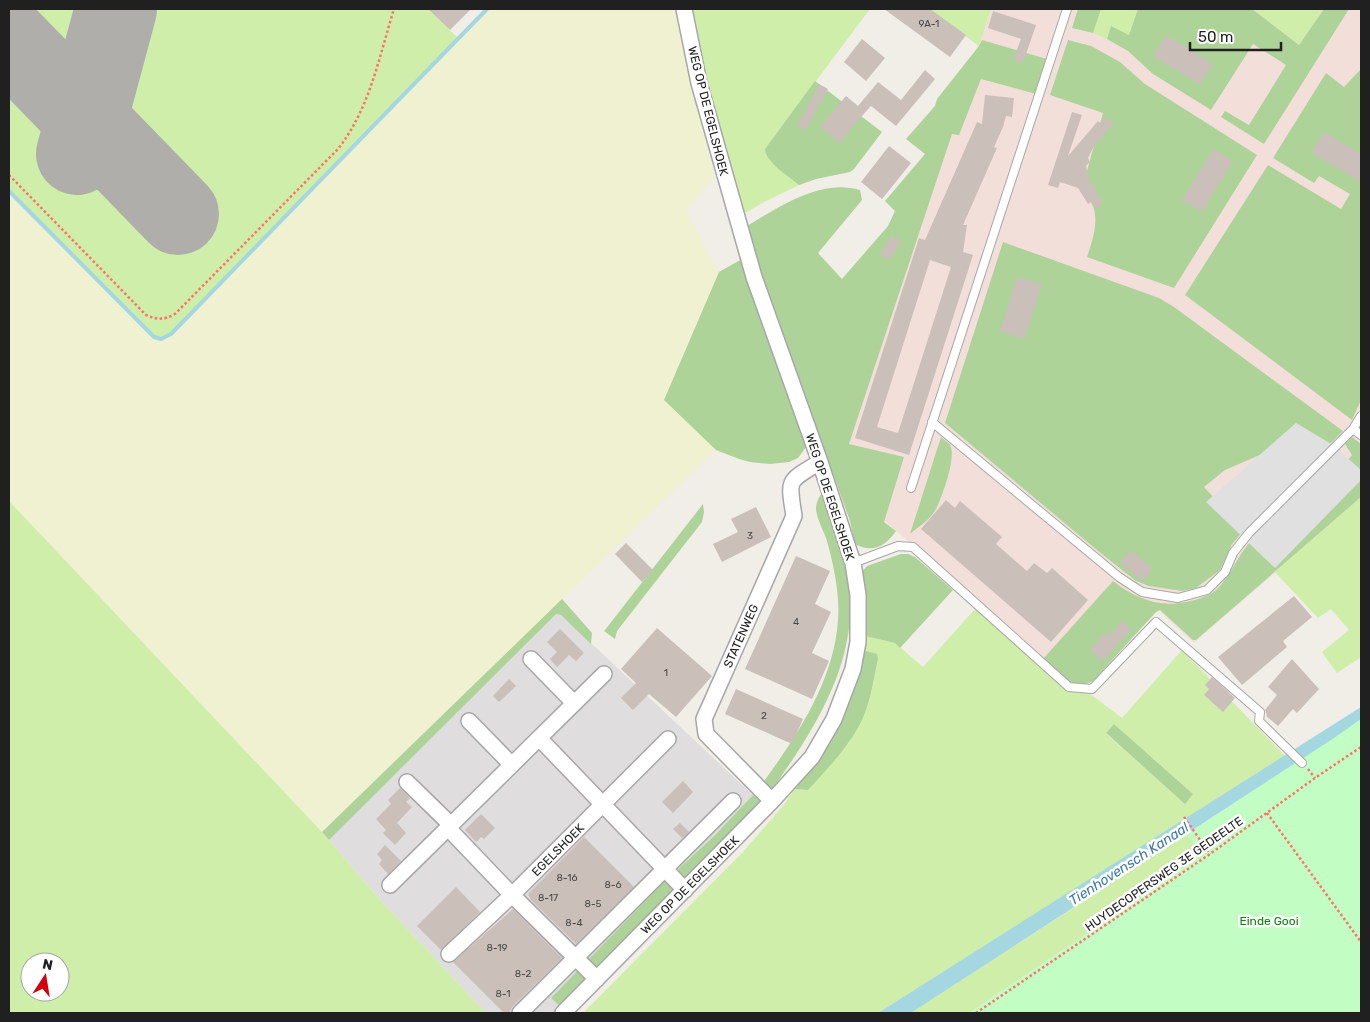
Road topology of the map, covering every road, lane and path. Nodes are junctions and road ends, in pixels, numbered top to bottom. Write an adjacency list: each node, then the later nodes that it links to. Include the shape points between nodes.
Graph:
1 (394, 9): 4 (path, via 362,112 350,134 325,163 167,319 146,315)
2 (684, 9): 9 (street, WEG OP DE EGELSHOEK, via 699,83 754,277)
3 (1067, 9): 6 (lane)
4 (9, 175)
5 (1361, 416): 7 (lane)
6 (932, 422): 7 (lane, via 1119,577 1142,592 1178,598 1207,590 1225,572 1232,553 1249,533); 10 (lane)
7 (1353, 429): 8 (lane)
8 (1361, 435)
9 (820, 462): 11 (street, WEG OP DE EGELSHOEK); 23 (street, STATENWEG, via 794,478 790,488 794,516 704,720 706,734)
10 (911, 488)
11 (853, 563): 19 (lane, via 898,546 913,547 1069,686 1092,689 1156,622 1260,712 1259,721); 23 (street, WEG OP DE EGELSHOEK, via 858,595 858,642 853,669 834,719 812,757)
12 (531, 659): 14 (street)
13 (604, 674): 14 (street)
14 (574, 703): 16 (street)
15 (469, 721): 20 (street)
16 (539, 738): 20 (street); 24 (street)
17 (668, 739): 24 (street, EGELSHOEK)
18 (1361, 747): 25 (path, HUYDECOPERSWEG 3E GEDEELTE)
19 (1302, 763)
20 (512, 765): 27 (street)
21 (407, 782): 27 (street)
22 (733, 801): 29 (street)
23 (772, 801): 31 (street, WEG OP DE EGELSHOEK)
24 (603, 804): 29 (street); 32 (street, EGELSHOEK)
25 (1267, 812): 28 (path, HUYDECOPERSWEG 3E GEDEELTE); 33 (path)
26 (1184, 817): 28 (path)
27 (449, 827): 30 (street); 32 (street)
28 (1210, 854): 39 (path, HUYDECOPERSWEG 3E GEDEELTE)
29 (665, 869): 31 (street); 35 (street)
30 (390, 885)
31 (685, 890): 36 (street, WEG OP DE EGELSHOEK)
32 (512, 895): 34 (street, EGELSHOEK); 35 (street)
33 (1361, 942)
34 (449, 954)
35 (576, 958): 36 (street); 37 (street)
36 (598, 979): 38 (street, WEG OP DE EGELSHOEK)
37 (520, 1013)
38 (563, 1013)
39 (976, 1013)

